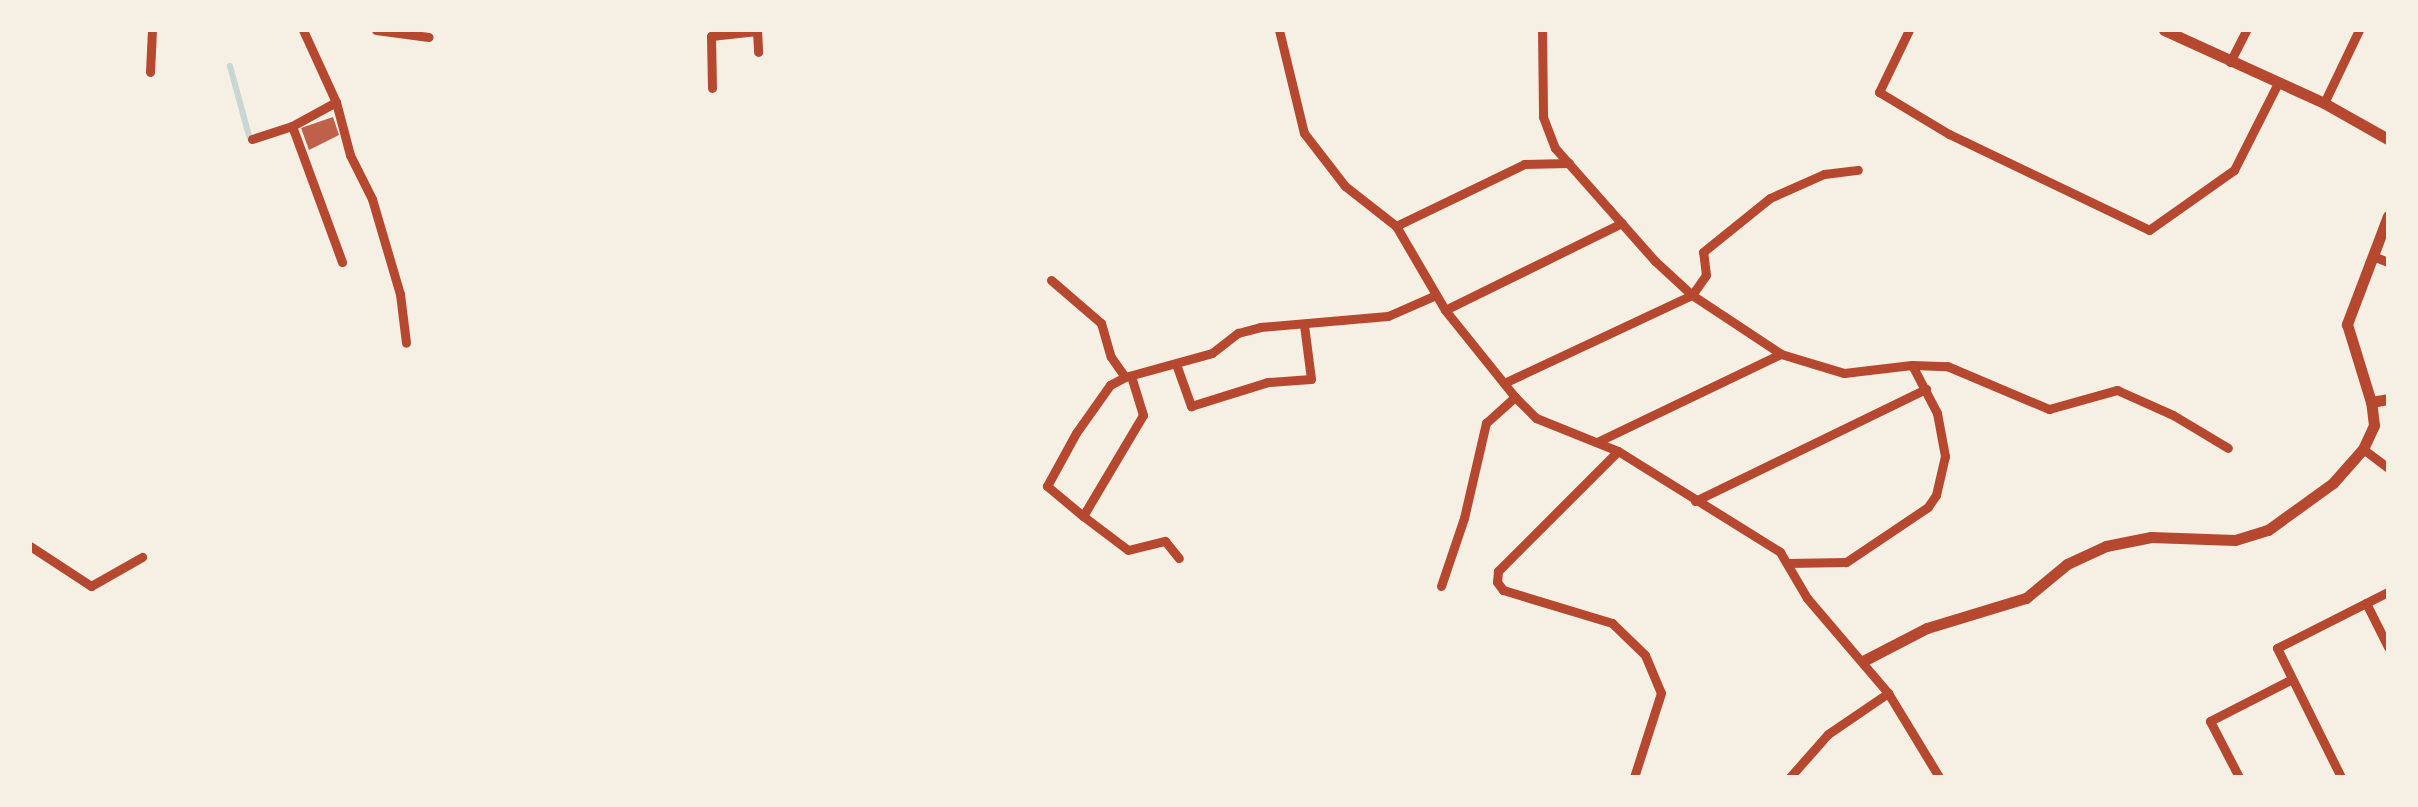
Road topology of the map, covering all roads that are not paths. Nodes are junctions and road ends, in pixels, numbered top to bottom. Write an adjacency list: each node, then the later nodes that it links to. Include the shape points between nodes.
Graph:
1 (152, 30): 14 (street)
2 (303, 30): 17 (street)
3 (376, 30): 11 (street)
4 (757, 30): 12 (street); 16 (street, via 711,36)
5 (1279, 30): 26 (street, via 1304,132 1345,186)
6 (1542, 30): 22 (street, via 1543,117)
7 (1909, 30): 15 (street, via 1879,92 1949,134 2149,230 2234,170)
8 (2164, 30): 13 (street)
9 (2246, 30): 13 (street)
10 (2359, 30): 18 (street)
11 (430, 37)
12 (758, 52)
13 (2230, 62): 15 (street)
14 (150, 72)
15 (2277, 85): 18 (street)
16 (712, 88)
17 (336, 102): 19 (street); 35 (street, via 386,244)
18 (2324, 103): 20 (street)
19 (292, 126): 21 (street); 28 (street)
20 (2388, 138)
21 (252, 139)
22 (1570, 163): 25 (street); 26 (street, via 1524,164)
23 (1858, 170): 32 (street, via 1824,174 1770,198 1703,252 1706,275)
24 (2388, 216): 27 (street)
25 (1622, 223): 32 (street); 33 (street)
26 (1396, 226): 31 (street)
27 (2373, 256): 29 (street); 44 (street, via 2347,324)
28 (342, 262)
29 (2388, 262)
30 (1052, 280): 39 (street, via 1102,323 1111,357)
31 (1436, 296): 33 (street); 34 (street, via 1388,316)
32 (1692, 296): 36 (street); 40 (street)
33 (1445, 310): 40 (street)
34 (1304, 325): 37 (street, via 1238,333 1212,354); 37 (street, via 1311,378 1268,382 1191,406)
35 (406, 343)
36 (1781, 354): 38 (street, via 1844,373); 45 (street)
37 (1176, 364): 39 (street)
38 (1912, 365): 41 (street); 46 (street, via 1947,366 2050,410 2117,390)
39 (1128, 377): 51 (street, via 1143,415); 51 (street, via 1110,385 1047,486)
40 (1504, 383): 42 (street)
41 (1926, 390): 50 (street); 55 (street, via 1945,456 1928,506 1846,562)
42 (1515, 397): 45 (street, via 1536,418); 56 (street, via 1486,423)
43 (2388, 400): 44 (street)
44 (2371, 402): 47 (street, via 2374,425)
45 (1597, 442): 48 (street)
46 (2228, 448)
47 (2363, 449): 49 (street); 60 (street, via 2333,484 2268,530 2235,540 2150,537 2106,546 2067,564 2026,598 1927,628)
48 (1618, 451): 50 (street); 63 (street, via 1498,571 1497,582 1503,590 1612,622 1645,656 1661,693)
49 (2388, 468)
50 (1695, 501): 55 (street, via 1780,552)
51 (1083, 516): 54 (street, via 1128,550 1165,542)
52 (30, 546): 53 (street, via 91,586)
53 (142, 557)
54 (1179, 558)
55 (1787, 563): 60 (street, via 1807,598)
56 (1442, 586)
57 (2388, 592): 58 (street)
58 (2366, 603): 59 (street); 61 (street, via 2276,648)
59 (2388, 646)
60 (1863, 661): 62 (street)
61 (2290, 680): 66 (street, via 2210,721); 67 (street)
62 (1888, 693): 64 (street, via 1828,734); 65 (street)
63 (1634, 777)
64 (1790, 777)
65 (1939, 777)
66 (2239, 777)
67 (2341, 777)

